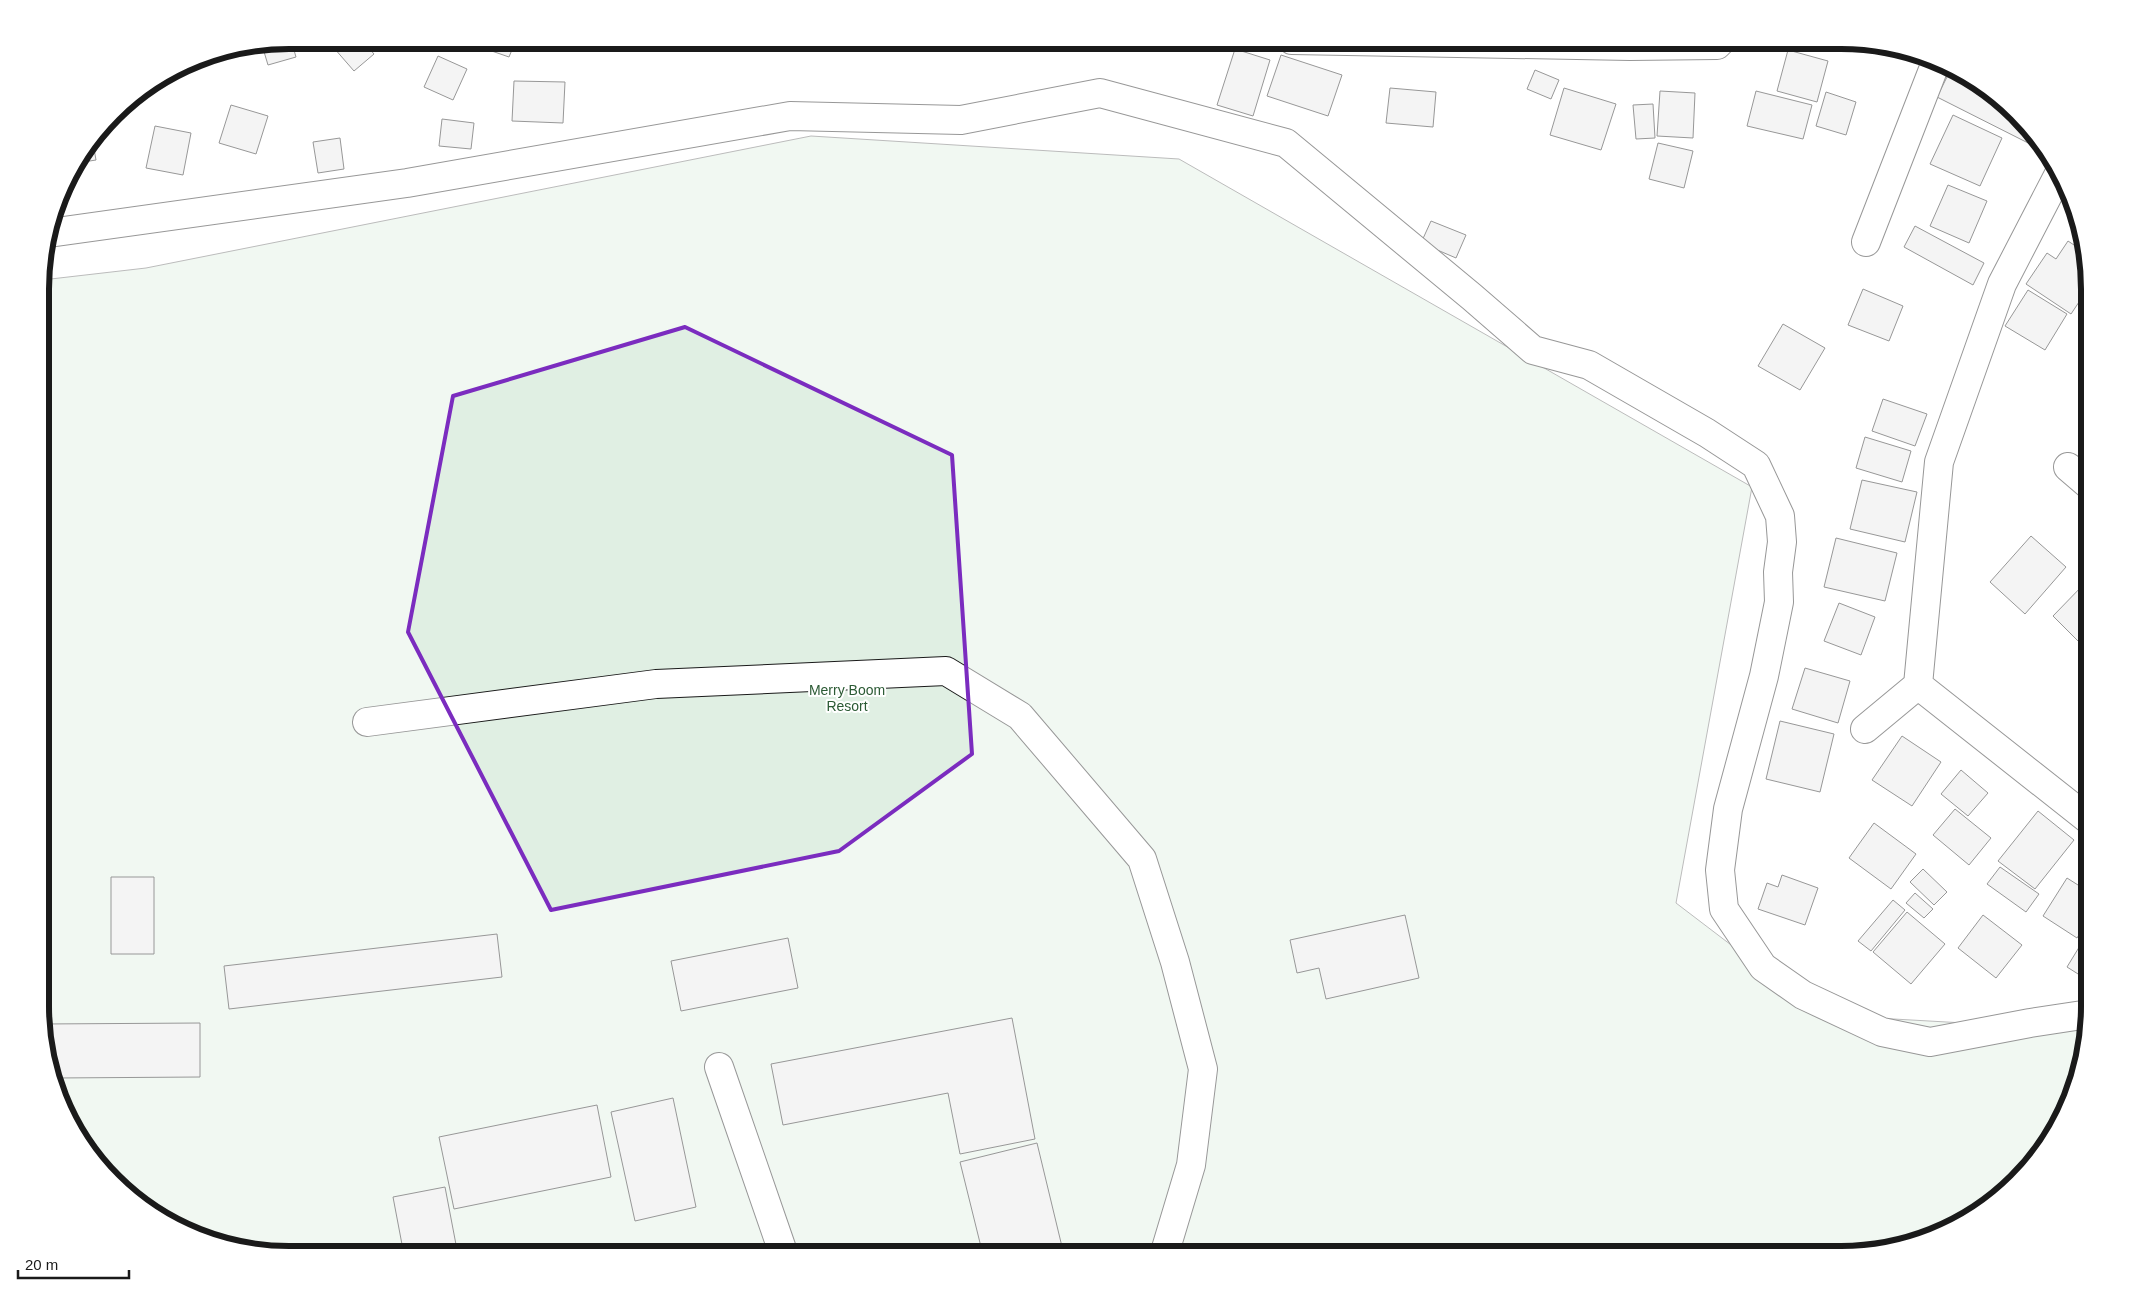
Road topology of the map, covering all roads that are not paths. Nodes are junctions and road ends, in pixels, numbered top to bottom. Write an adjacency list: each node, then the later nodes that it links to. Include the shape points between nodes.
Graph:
1 (1934, 67): 4 (street)
2 (2056, 180): 7 (street, via 2002,284 1939,462)
3 (55, 232): 11 (street, via 406,183 790,116 961,120 1100,93 1286,144 1533,350 1589,365 1756,464 1780,516 1782,542 1778,602 1764,676 1728,809 1720,870 1724,909 1763,967 1803,995 1882,1032 1930,1042)
4 (1866, 242)
5 (2068, 467): 6 (street)
6 (2081, 478)
7 (1918, 685): 9 (street); 10 (street)
8 (367, 722): 14 (street, via 656,684 946,671 1020,716 1142,859 1175,962 1203,1069 1191,1165)
9 (1865, 729)
10 (2081, 813)
11 (2081, 1015)
12 (719, 1067): 13 (street)
13 (781, 1246)
14 (1167, 1246)

